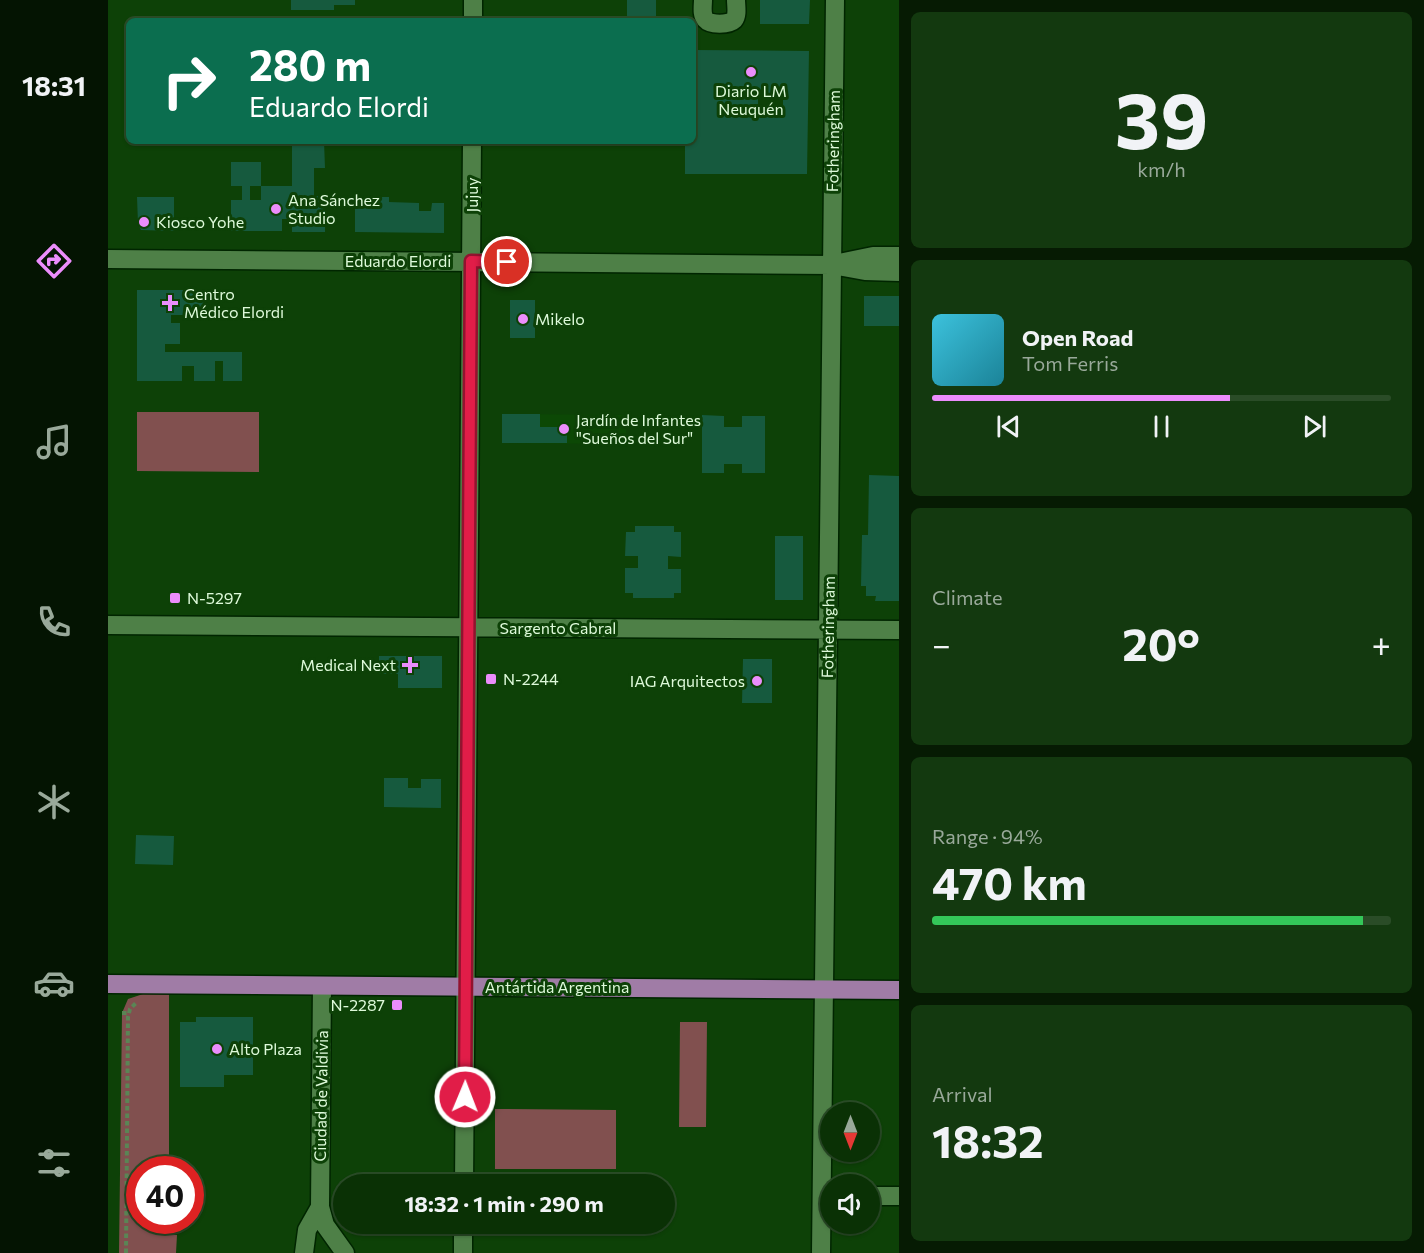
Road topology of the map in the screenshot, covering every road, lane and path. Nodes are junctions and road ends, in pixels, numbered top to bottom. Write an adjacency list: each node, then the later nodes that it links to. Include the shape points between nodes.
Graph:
1 (473, 0): 5 (street)
2 (703, 0): 3 (street, via 704,16 713,23 734,20)
3 (736, 0)
4 (835, 0): 10 (street, Fotheringham)
5 (473, 18)
6 (472, 144): 9 (street, Jujuy)
7 (899, 256): 10 (street, Eduardo Elordi, via 865,257)
8 (108, 259): 9 (street, Eduardo Elordi)
9 (471, 261): 10 (street, Eduardo Elordi); 13 (street, Jujuy)
10 (832, 265): 11 (street, Eduardo Elordi); 14 (street, Fotheringham)
11 (899, 272)
12 (108, 625): 13 (street, Sargento Cabral)
13 (469, 627): 14 (street, Sargento Cabral); 18 (street, Jujuy)
14 (828, 630): 15 (street, Sargento Cabral); 19 (street, Fotheringham)
15 (899, 630)
16 (108, 984): 17 (main road, Antártida Argentina)
17 (322, 986): 18 (main road, Antártida Argentina); 28 (street, Ciudad de Valdivia)
18 (466, 987): 19 (main road, Antártida Argentina); 24 (street, Jujuy)
19 (824, 989): 20 (main road, Antártida Argentina); 25 (street, Fotheringham)
20 (899, 990)
21 (140, 1001): 23 (path)
22 (122, 1013): 23 (path)
23 (128, 1013): 31 (path)
24 (464, 1174)
25 (826, 1174)
26 (880, 1196): 27 (street)
27 (899, 1196)
28 (320, 1207): 32 (street, Ciudad de Valdivia, via 307,1230); 33 (street, Ciudad de Valdivia, via 326,1225)
29 (463, 1234): 34 (street)
30 (823, 1234): 35 (street, Fotheringham)
31 (126, 1253)
32 (304, 1253)
33 (345, 1253)
34 (463, 1253)
35 (821, 1253)

